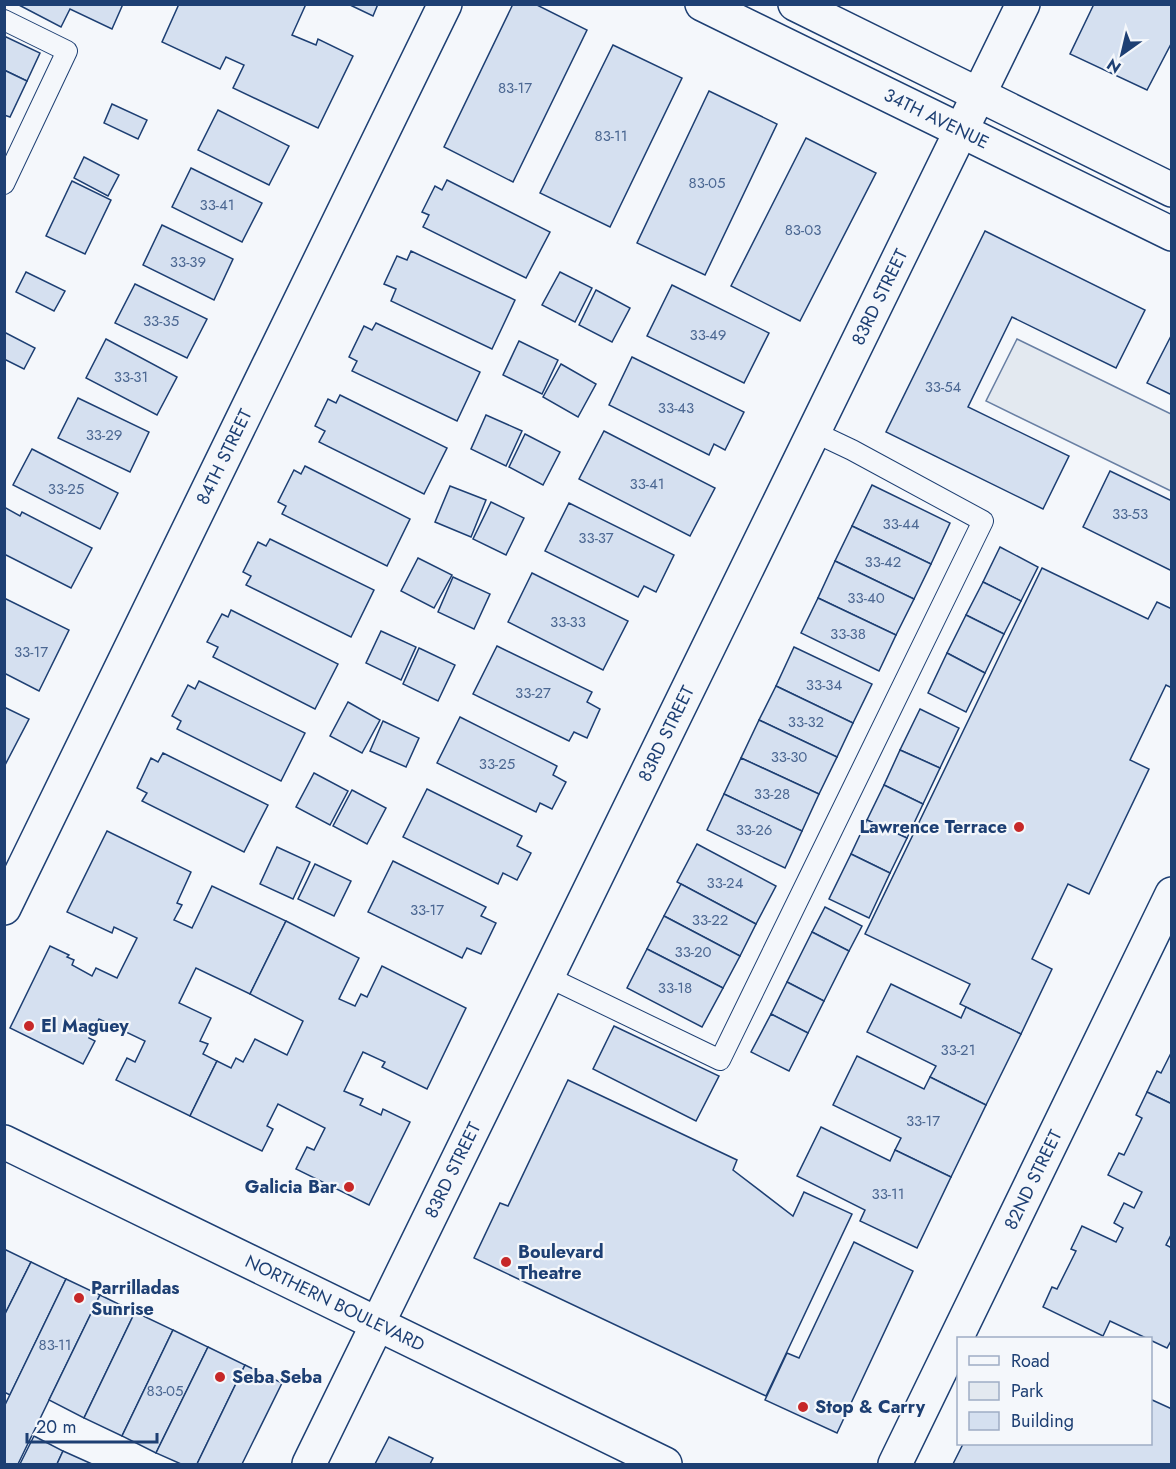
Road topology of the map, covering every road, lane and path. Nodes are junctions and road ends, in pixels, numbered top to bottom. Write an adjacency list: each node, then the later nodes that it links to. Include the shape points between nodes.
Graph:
1 (445, 4): 13 (street, 84TH STREET)
2 (702, 4): 7 (street, 34TH AVENUE)
3 (795, 4): 6 (street)
4 (1023, 4): 6 (street, 83RD STREET)
5 (4, 20): 8 (lane, via 67,51)
6 (978, 94): 7 (street, 83RD STREET); 9 (street)
7 (960, 132): 10 (street, 34TH AVENUE); 11 (street, 83RD STREET)
8 (4, 184)
9 (1172, 190)
10 (1172, 234)
11 (814, 432): 14 (street, 83RD STREET); 14 (lane, via 984,521 720,1060)
12 (1172, 894): 19 (street, 82ND STREET)
13 (4, 908)
14 (548, 977): 16 (street, 83RD STREET)
15 (4, 1142): 16 (street, NORTHERN BOULEVARD)
16 (378, 1324): 17 (street, 83RD STREET); 18 (street, NORTHERN BOULEVARD)
17 (309, 1464)
18 (665, 1464)
19 (894, 1464)

